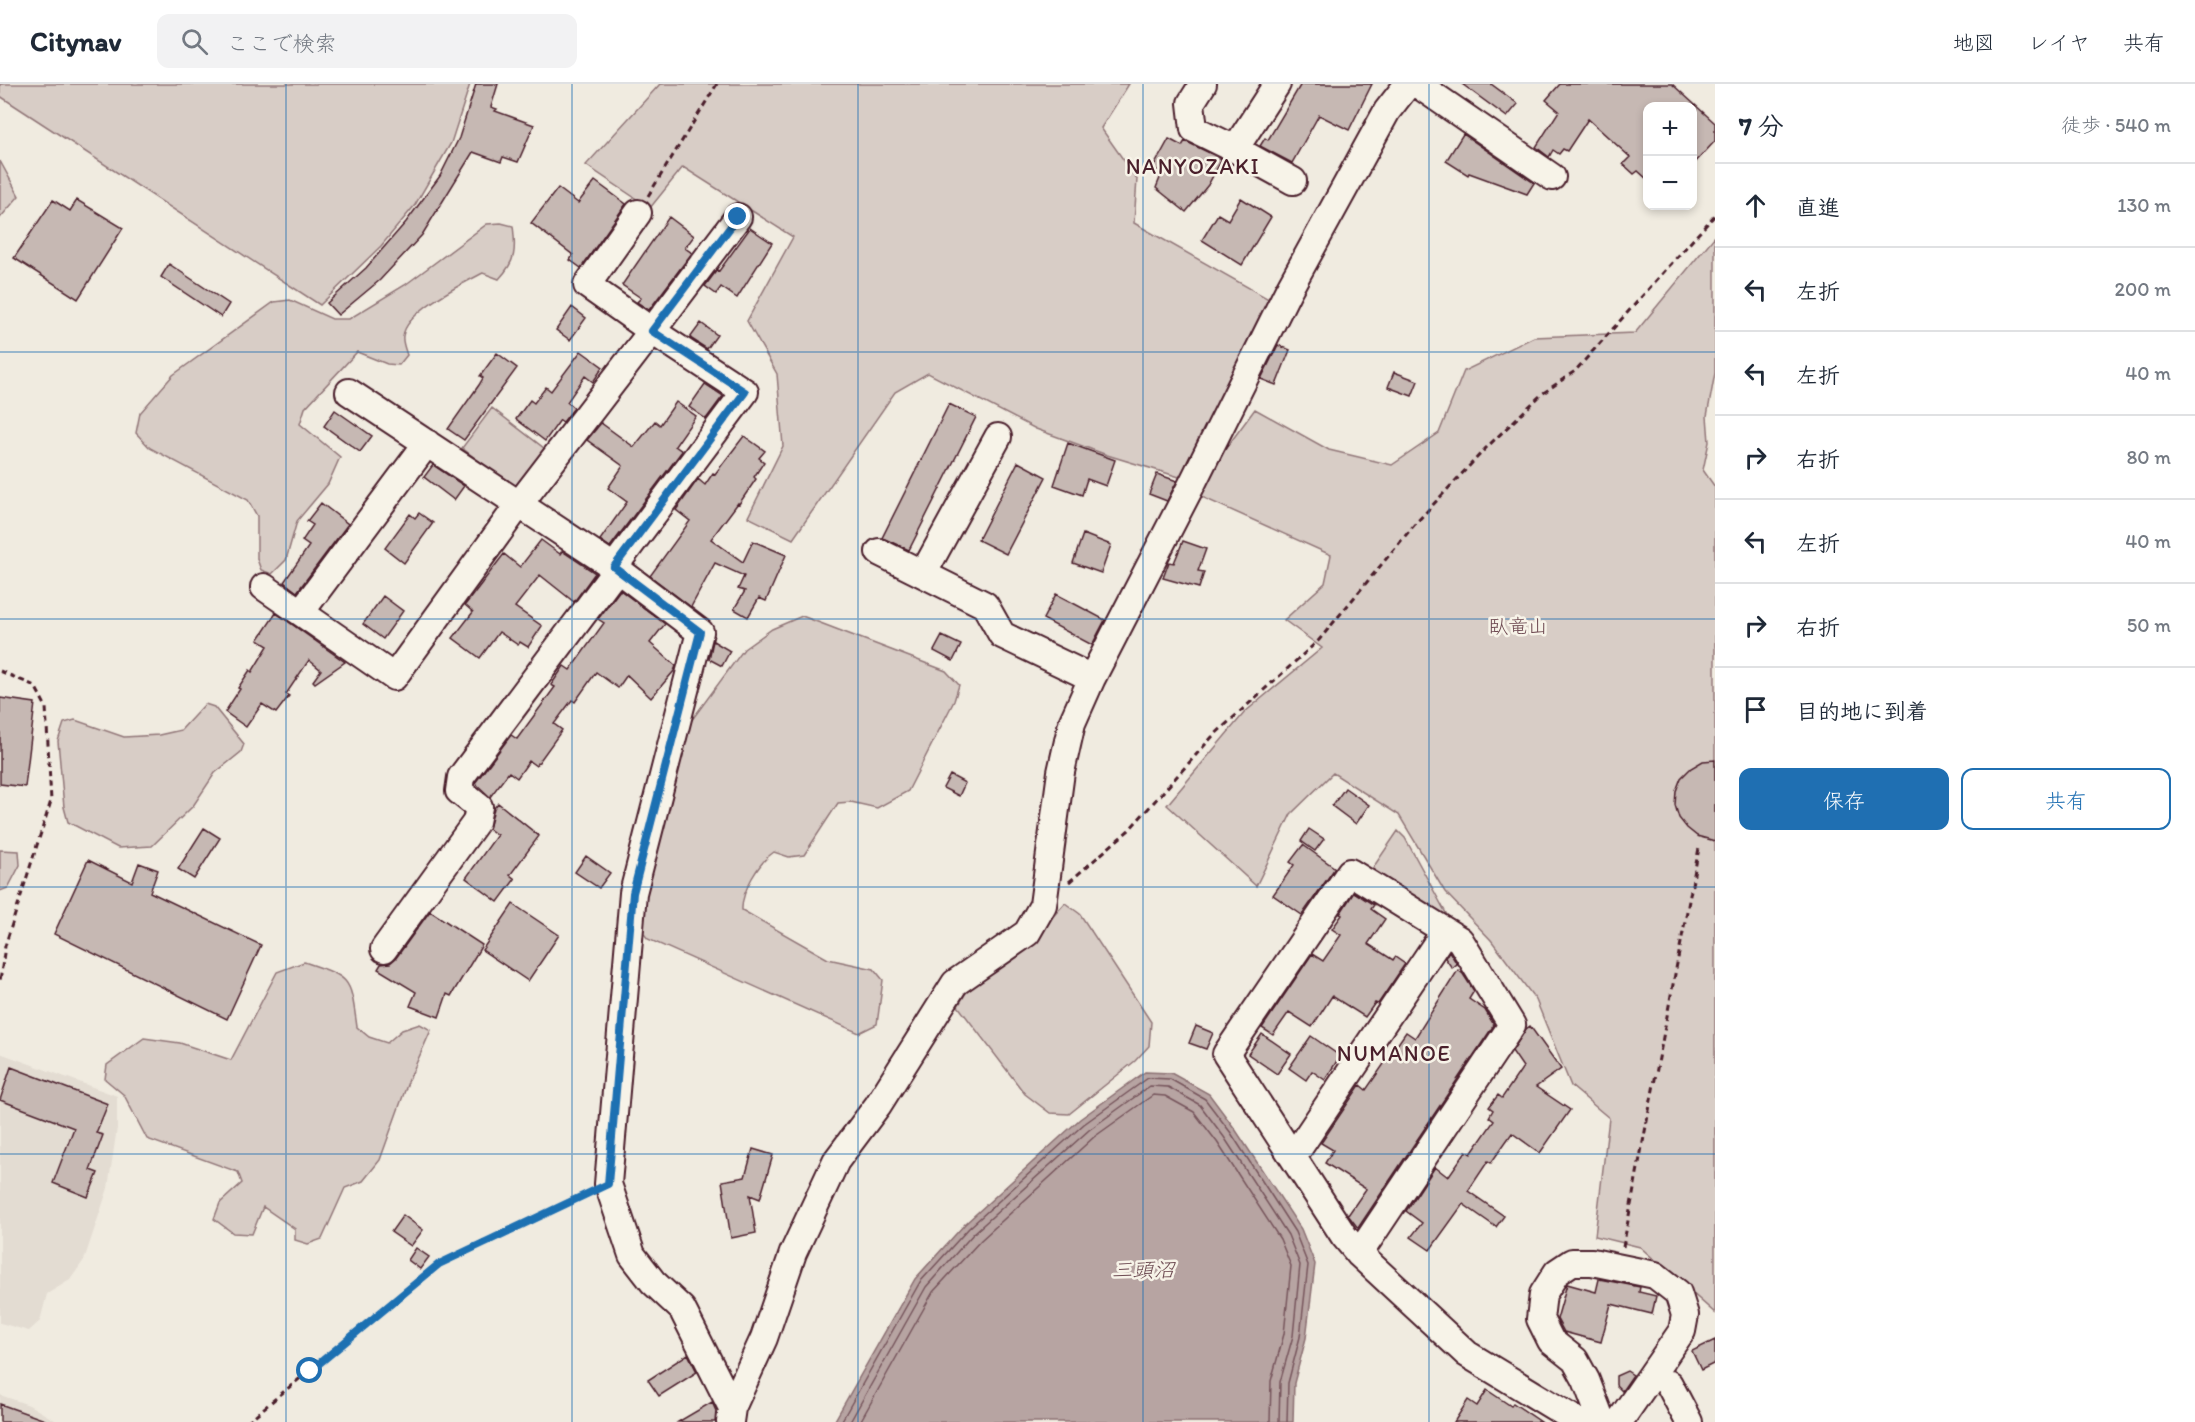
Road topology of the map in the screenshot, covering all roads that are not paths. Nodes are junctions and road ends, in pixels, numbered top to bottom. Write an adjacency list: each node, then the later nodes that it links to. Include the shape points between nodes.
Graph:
1 (1203, 84): 5 (street, via 1191,103 1194,129)
2 (1277, 84): 5 (street)
3 (1408, 84): 20 (street, via 1387,111 1288,291)
4 (1417, 84): 6 (street)
5 (1235, 149): 7 (street)
6 (1552, 177)
7 (1293, 181)
8 (638, 213): 10 (street, via 586,285)
9 (738, 217): 10 (street)
10 (652, 331): 14 (street); 16 (street, via 745,392)
11 (349, 392): 13 (street)
12 (998, 437): 17 (street)
13 (427, 443): 14 (street); 19 (street)
14 (520, 503): 16 (street); 19 (street, via 394,677)
15 (879, 552): 17 (street)
16 (616, 568): 22 (street, via 461,777 459,791 479,807 476,822); 26 (street, via 700,632 633,893 608,1184 632,1256 682,1309)
17 (924, 574): 20 (street, via 985,605 1002,635)
18 (264, 586): 19 (street)
19 (301, 612)
20 (1092, 678): 26 (street, via 1072,723 1065,752 1043,905 1027,933 955,983 878,1105 836,1161 793,1253 764,1338)
21 (1445, 931): 23 (street); 23 (street, via 1350,872 1226,1054); 24 (street, via 1460,940 1512,1025)
22 (384, 949)
23 (1293, 1157): 24 (street)
24 (1359, 1254): 27 (street, via 1467,1354)
25 (1669, 1384): 30 (street)
26 (731, 1415)
27 (1579, 1422)
28 (1602, 1422): 29 (street, via 1575,1360 1551,1341 1540,1319 1543,1294 1557,1272 1572,1262 1592,1262 1654,1275 1678,1293 1685,1315 1682,1331)
29 (1620, 1422)
30 (1689, 1422)

